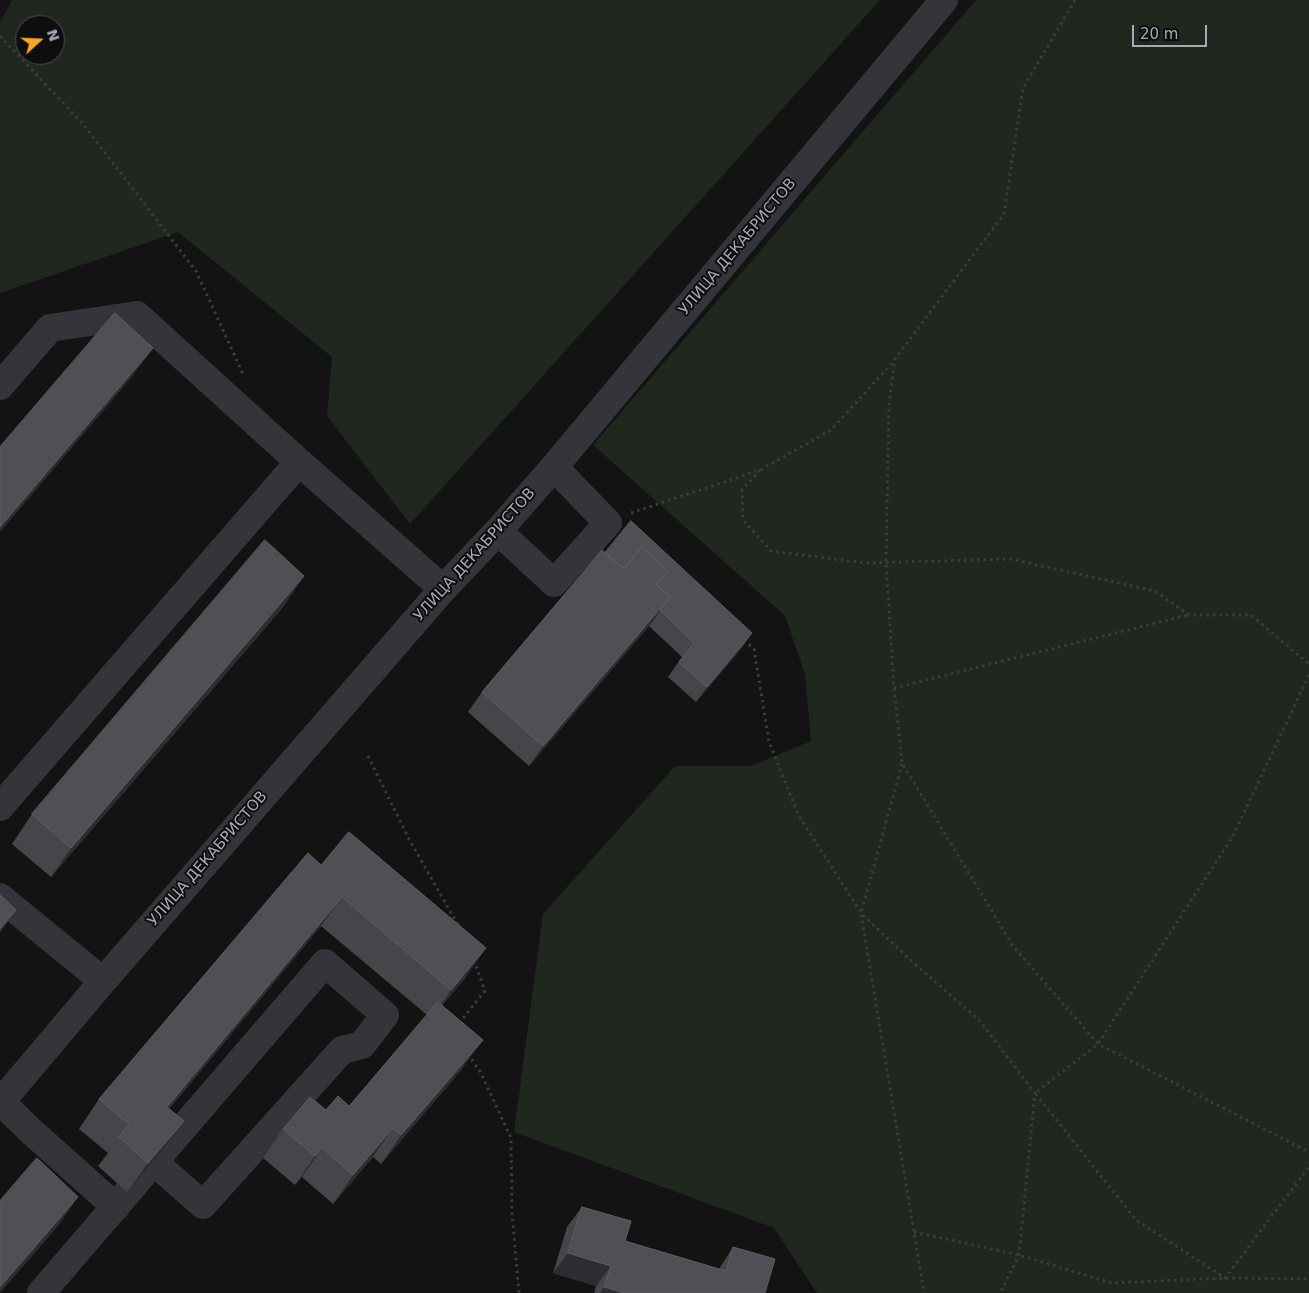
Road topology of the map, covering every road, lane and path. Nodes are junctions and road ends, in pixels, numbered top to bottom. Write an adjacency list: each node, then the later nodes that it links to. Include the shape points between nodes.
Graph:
1 (944, 0): 8 (street, УЛИЦА ДЕКАБРИСТОВ)
2 (1075, 0): 4 (path, via 1023,88 1004,214)
3 (0, 36): 5 (path, via 83,124 196,271)
4 (895, 359): 9 (path, via 832,430); 12 (path, via 889,403)
5 (244, 376)
6 (0, 386): 7 (street, via 50,328 136,315)
7 (299, 462): 13 (street); 21 (street)
8 (554, 467): 10 (street); 11 (street, УЛИЦА ДЕКАБРИСТОВ)
9 (760, 470): 10 (path); 12 (path, via 742,490 743,520 771,551 866,563)
10 (608, 523): 11 (street, via 554,583)
11 (498, 532): 13 (street, УЛИЦА ДЕКАБРИСТОВ)
12 (886, 562): 14 (path, via 1011,559 1155,591); 18 (path)
13 (443, 589): 26 (street, УЛИЦА ДЕКАБРИСТОВ)
14 (1189, 615): 16 (path, via 1251,615); 18 (path)
15 (740, 637): 23 (path, via 754,649 769,742 799,816)
16 (1309, 664)
17 (1309, 675): 28 (path, via 1233,836)
18 (894, 688): 20 (path)
19 (368, 756): 24 (path, via 409,839)
20 (902, 763): 23 (path); 28 (path, via 1013,946)
21 (0, 807)
22 (0, 897): 26 (street)
23 (861, 914): 30 (path, via 979,1020); 36 (path)
24 (463, 933)
25 (474, 958): 27 (path, via 485,990)
26 (102, 981): 31 (street, УЛИЦА ДЕКАБРИСТОВ)
27 (458, 1024)
28 (1098, 1044): 30 (path); 32 (path)
29 (466, 1052): 41 (path, via 480,1073 511,1138 512,1213)
30 (1036, 1094): 37 (path); 38 (path, via 1136,1220)
31 (0, 1103): 35 (street)
32 (1309, 1152)
33 (154, 1162): 33 (street, via 325,962 385,1015 362,1045 342,1050 203,1205); 35 (street)
34 (1309, 1167): 38 (path)
35 (116, 1206): 40 (street)
36 (914, 1232): 37 (path); 42 (path)
37 (1019, 1254): 38 (path, via 1112,1283); 43 (path)
38 (1225, 1278): 39 (path)
39 (1309, 1279)
40 (42, 1293)
41 (519, 1293)
42 (924, 1293)
43 (1000, 1293)

